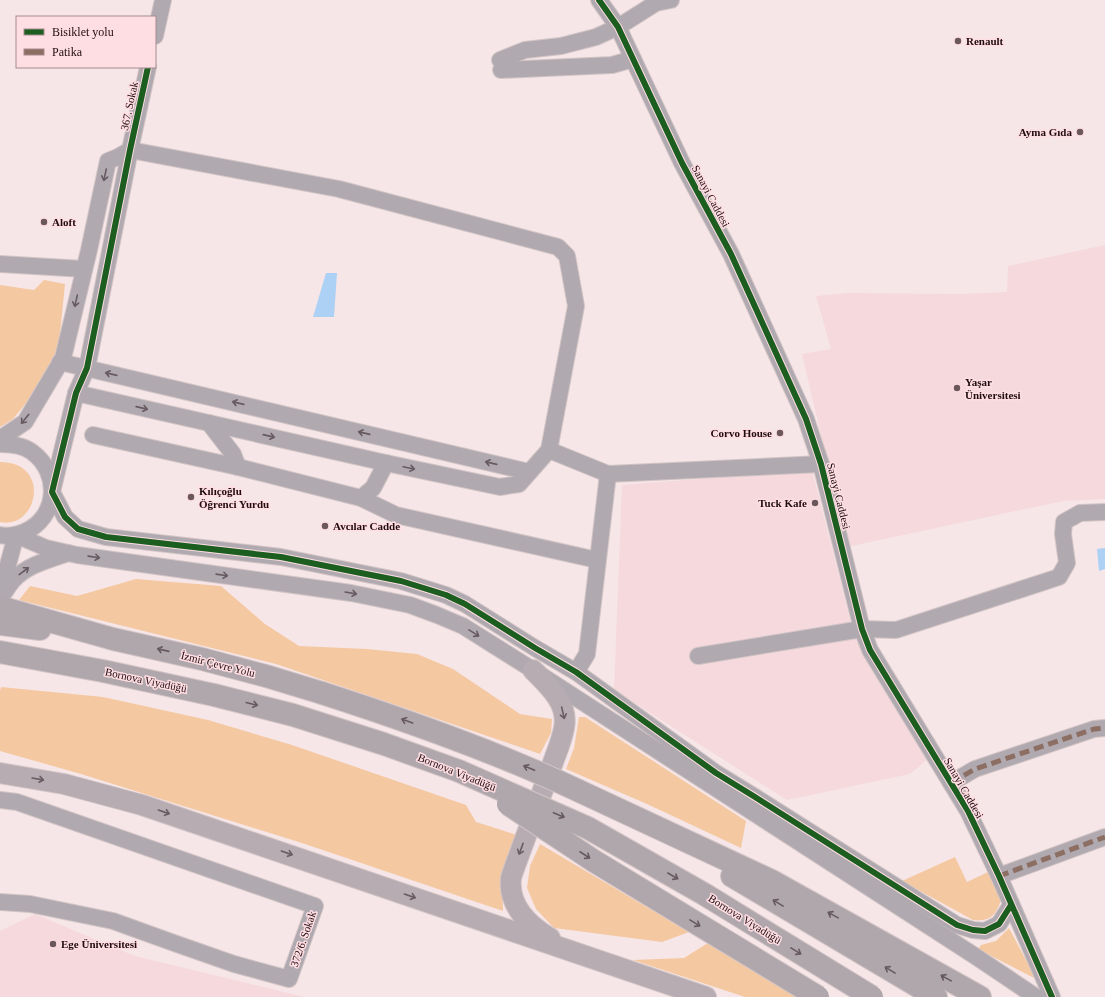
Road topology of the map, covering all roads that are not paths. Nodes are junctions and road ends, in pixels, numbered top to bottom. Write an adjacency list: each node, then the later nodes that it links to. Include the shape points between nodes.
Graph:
1 (163, 0): 7 (street)
2 (599, 0): 6 (street, Sanayi Caddesi)
3 (610, 0): 4 (street)
4 (615, 0)
5 (660, 1): 6 (street)
6 (618, 27): 8 (street, Sanayi Caddesi); 8 (street, via 582,42 525,50 501,65 612,65)
7 (156, 32)
8 (633, 59): 22 (street, Sanayi Caddesi, via 682,163 735,262 806,419)
9 (148, 68): 10 (street, 367. Sokak)
10 (130, 150): 12 (street, one-way to 12, via 108,160); 14 (street, 367. Sokak); 20 (street, via 339,189 558,247 567,256 576,306)
11 (0, 264): 12 (street)
12 (84, 270): 13 (street, one-way to 13)
13 (60, 362): 14 (street); 18 (street, one-way to 18, via 25,422)
14 (87, 368): 15 (street, 367. Sokak); 24 (street, one-way to 14)
15 (76, 393): 16 (street, one-way to 16); 26 (street, 367. Sokak)
16 (210, 423): 21 (street, one-way to 21); 23 (street, via 233,454)
17 (93, 434): 23 (street)
18 (0, 438)
19 (0, 444): 26 (street, via 17,445 31,451 43,462 50,476)
20 (550, 450): 24 (street); 25 (street)
21 (386, 463): 24 (street, one-way to 24, via 500,487 519,484); 27 (street, via 373,488)
22 (821, 464): 25 (street); 37 (street, Sanayi Caddesi)
23 (238, 466): 27 (street)
24 (529, 472)
25 (608, 474): 32 (street)
26 (52, 492): 30 (street, 367. Sokak, via 49,507 41,519 30,529); 44 (street, via 65,518 78,529 106,537 281,557 401,581 446,595)
27 (361, 498): 32 (street, via 396,515)
28 (1105, 512): 37 (street, via 1080,514 1064,522 1067,563 1059,577 896,630)
29 (0, 535): 30 (street)
30 (16, 535): 31 (street, via 46,548); 33 (street)
31 (69, 553): 34 (street, one-way to 31, via 8,586 29,567); 42 (street, one-way to 42, via 351,593 410,605 463,626)
32 (597, 560): 44 (street, via 587,654)
33 (0, 595)
34 (0, 601)
35 (0, 607): 38 (highway)
36 (0, 624): 38 (highway)
37 (862, 629): 40 (street); 48 (street, Sanayi Caddesi, via 870,650)
38 (113, 639): 49 (highway, İzmir Çevre Yolu, one-way to 38, bridge, via 483,748 390,715 266,676)
39 (0, 652): 43 (highway, Bornova Viyadüğü)
40 (698, 656)
41 (0, 665): 43 (highway)
42 (533, 670): 55 (main road, one-way to 55, via 557,695 563,708 565,727 511,877 512,896 526,920 542,933); 61 (street)
43 (103, 671): 47 (highway, Bornova Viyadüğü, one-way to 47, via 293,715 384,744)
44 (576, 672): 54 (street, via 716,773 957,925 984,931 999,924)
45 (1105, 728): 48 (street, via 1094,729 975,769)
46 (0, 772): 55 (main road, one-way to 55, via 64,784 142,805)
47 (459, 772): 57 (highway, one-way to 57, bridge, via 594,861); 58 (highway, Bornova Viyadüğü, one-way to 58, bridge, via 588,828 704,894)
48 (950, 783): 52 (street, Sanayi Caddesi, via 968,811)
49 (577, 790): 59 (highway, one-way to 49, via 758,891); 60 (highway, one-way to 49, via 772,881)
50 (0, 800): 53 (street, 372/6. Sokak, via 17,802 315,906 289,979 234,964 113,921 30,904)
51 (1105, 837): 52 (street)
52 (999, 876): 54 (street, Sanayi Caddesi)
53 (0, 902)
54 (1011, 905): 62 (street, Sanayi Caddesi)
55 (580, 954): 56 (main road)
56 (706, 997)
57 (818, 997)
58 (872, 997)
59 (936, 997)
60 (980, 997)
61 (1036, 997)
62 (1052, 997)

